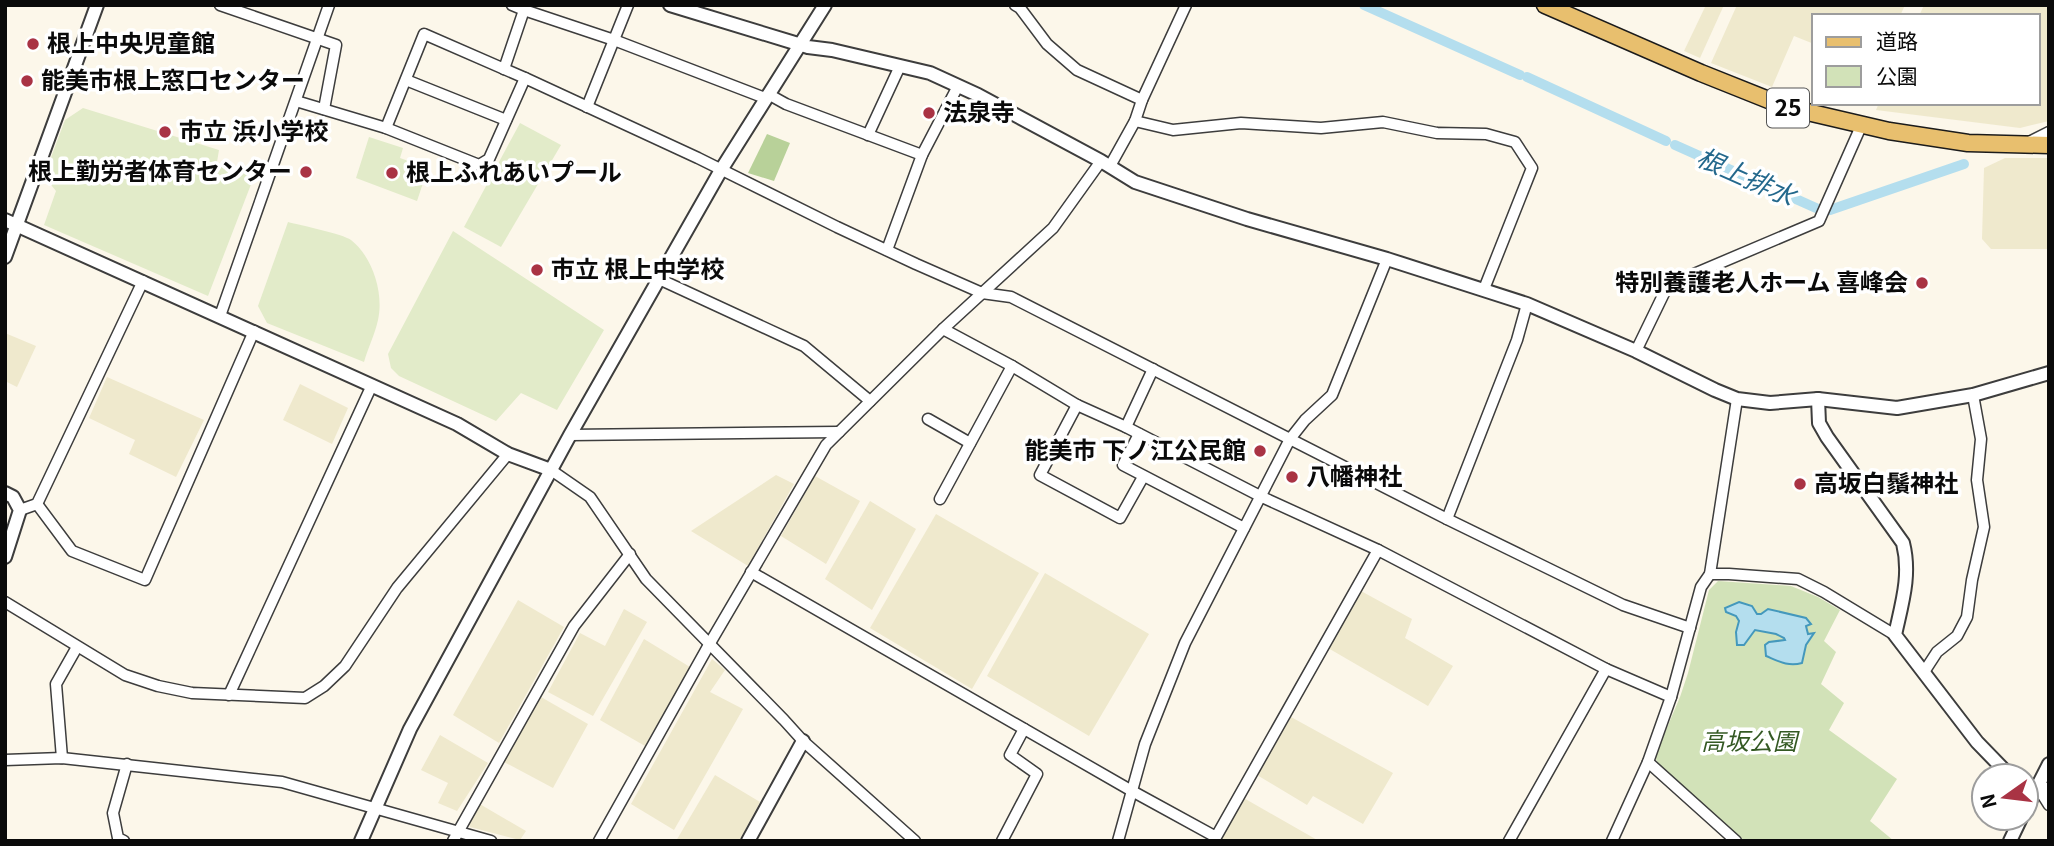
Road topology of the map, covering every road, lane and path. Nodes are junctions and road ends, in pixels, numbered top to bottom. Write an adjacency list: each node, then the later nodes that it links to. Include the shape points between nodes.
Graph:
1 (97, 5): 36 (street)
2 (220, 5): 12 (street)
3 (329, 5): 12 (street)
4 (512, 5): 11 (street)
5 (628, 5): 13 (street)
6 (670, 5): 14 (street)
7 (825, 5): 14 (street)
8 (1015, 5): 21 (street, via 1047,44 1077,70)
9 (1186, 5): 21 (street)
10 (1545, 5): 27 (main road, 25, via 1786,107)
11 (523, 10): 13 (street); 16 (street)
12 (318, 39): 22 (street); 24 (street, via 336,45)
13 (614, 40): 20 (street); 23 (street)
14 (800, 44): 15 (street); 20 (street)
15 (900, 66): 19 (street); 30 (street)
16 (504, 69): 17 (street); 18 (street, via 424,34)
17 (525, 78): 23 (street); 25 (street)
18 (406, 80): 25 (street); 28 (street)
19 (958, 86): 33 (street); 34 (street)
20 (767, 96): 30 (street); 35 (street)
21 (1142, 100): 26 (street)
22 (296, 101): 24 (street); 45 (street)
23 (587, 107): 35 (street)
24 (324, 109): 28 (street)
25 (506, 120): 28 (street, via 489,159 479,165)
26 (1135, 121): 34 (street); 42 (street, via 1172,130 1241,123 1321,128 1383,122 1437,133 1486,134 1515,142 1532,168)
27 (1862, 124): 31 (main road, 25, via 1968,143); 48 (street, via 1819,221 1668,285)
28 (386, 128)
29 (2049, 132): 31 (street)
30 (868, 135): 33 (street)
31 (2023, 145): 32 (main road, 25)
32 (2049, 145)
33 (922, 155): 37 (street)
34 (1105, 164): 39 (street, via 1135,182); 43 (street, via 1053,228)
35 (721, 170): 37 (street); 40 (street)
36 (11, 222): 38 (street); 41 (street)
37 (887, 250): 43 (street)
38 (5, 257)
39 (1387, 259): 42 (street); 63 (street, via 1332,395)
40 (659, 279): 56 (street, via 804,346); 62 (street)
41 (143, 281): 45 (street); 71 (street)
42 (1484, 289): 44 (street)
43 (982, 293): 46 (street); 50 (street, via 1011,297)
44 (1527, 304): 48 (street); 73 (street)
45 (220, 316): 47 (street)
46 (943, 330): 49 (street); 56 (street)
47 (254, 331): 52 (street); 71 (street, via 145,580 72,551)
48 (1636, 351): 54 (street)
49 (1012, 366): 57 (street); 64 (street)
50 (1153, 369): 59 (street); 63 (street)
51 (2049, 373): 53 (street)
52 (372, 385): 65 (street, via 457,424); 87 (street)
53 (1973, 395): 55 (street, via 1897,408); 86 (street, via 1981,439 1977,480 1984,527 1967,617 1957,636 1937,652)
54 (1737, 399): 55 (street, via 1770,403); 79 (street)
55 (1818, 399): 82 (street, via 1819,423 1827,437 1903,543 1908,561 1906,589)
56 (870, 401): 60 (street)
57 (1077, 405): 59 (street); 67 (street, via 1040,475 1120,518)
58 (929, 419): 64 (street)
59 (1126, 427): 61 (street)
60 (839, 432): 62 (street); 78 (street, via 826,445)
61 (1139, 434): 67 (street, via 1124,465); 69 (street)
62 (570, 435): 66 (street)
63 (1290, 439): 69 (street); 73 (street)
64 (970, 443): 70 (street)
65 (508, 454): 66 (street); 87 (street, via 397,588 345,666 324,686 305,698)
66 (551, 470): 76 (street, via 590,497); 99 (street, via 410,729)
67 (1143, 477): 74 (street)
68 (5, 493): 72 (street)
69 (1262, 496): 74 (street); 75 (street)
70 (940, 499)
71 (37, 504): 72 (street)
72 (20, 510): 77 (street)
73 (1447, 519): 81 (street, via 1623,605)
74 (1244, 528): 98 (street, via 1185,643)
75 (1378, 550): 85 (street); 98 (street, via 1216,837)
76 (629, 554): 83 (street, via 646,579); 100 (street, via 574,626)
77 (5, 557)
78 (751, 572): 83 (street); 89 (street)
79 (1710, 575): 81 (street, via 1701,586); 82 (street, via 1798,579)
80 (5, 602): 84 (street)
81 (1690, 628): 88 (street)
82 (1895, 635): 86 (street)
83 (710, 643): 90 (street); 104 (street)
84 (77, 648): 87 (street, via 125,675 158,686); 91 (street, via 56,684)
85 (1606, 669): 88 (street); 109 (street)
86 (1924, 672): 94 (street)
87 (229, 695)
88 (1671, 696): 93 (street)
89 (1024, 729): 98 (street); 107 (street, via 1010,755 1038,774)
90 (803, 741): 105 (street); 106 (street)
91 (62, 758): 92 (street); 95 (street)
92 (5, 760)
93 (1648, 762): 110 (street); 111 (street)
94 (1996, 762)
95 (127, 764): 99 (street, via 282,782); 101 (street, via 113,813 118,838)
96 (2049, 764): 97 (street)
97 (2040, 781)
98 (1132, 790): 108 (street)
99 (376, 807): 100 (street); 102 (street)
100 (456, 836): 103 (street)
101 (124, 841)
102 (361, 841)
103 (491, 841)
104 (599, 841)
105 (748, 841)
106 (915, 841)
107 (1002, 841)
108 (1118, 841)
109 (1509, 841)
110 (1612, 841)
111 (1736, 841)

